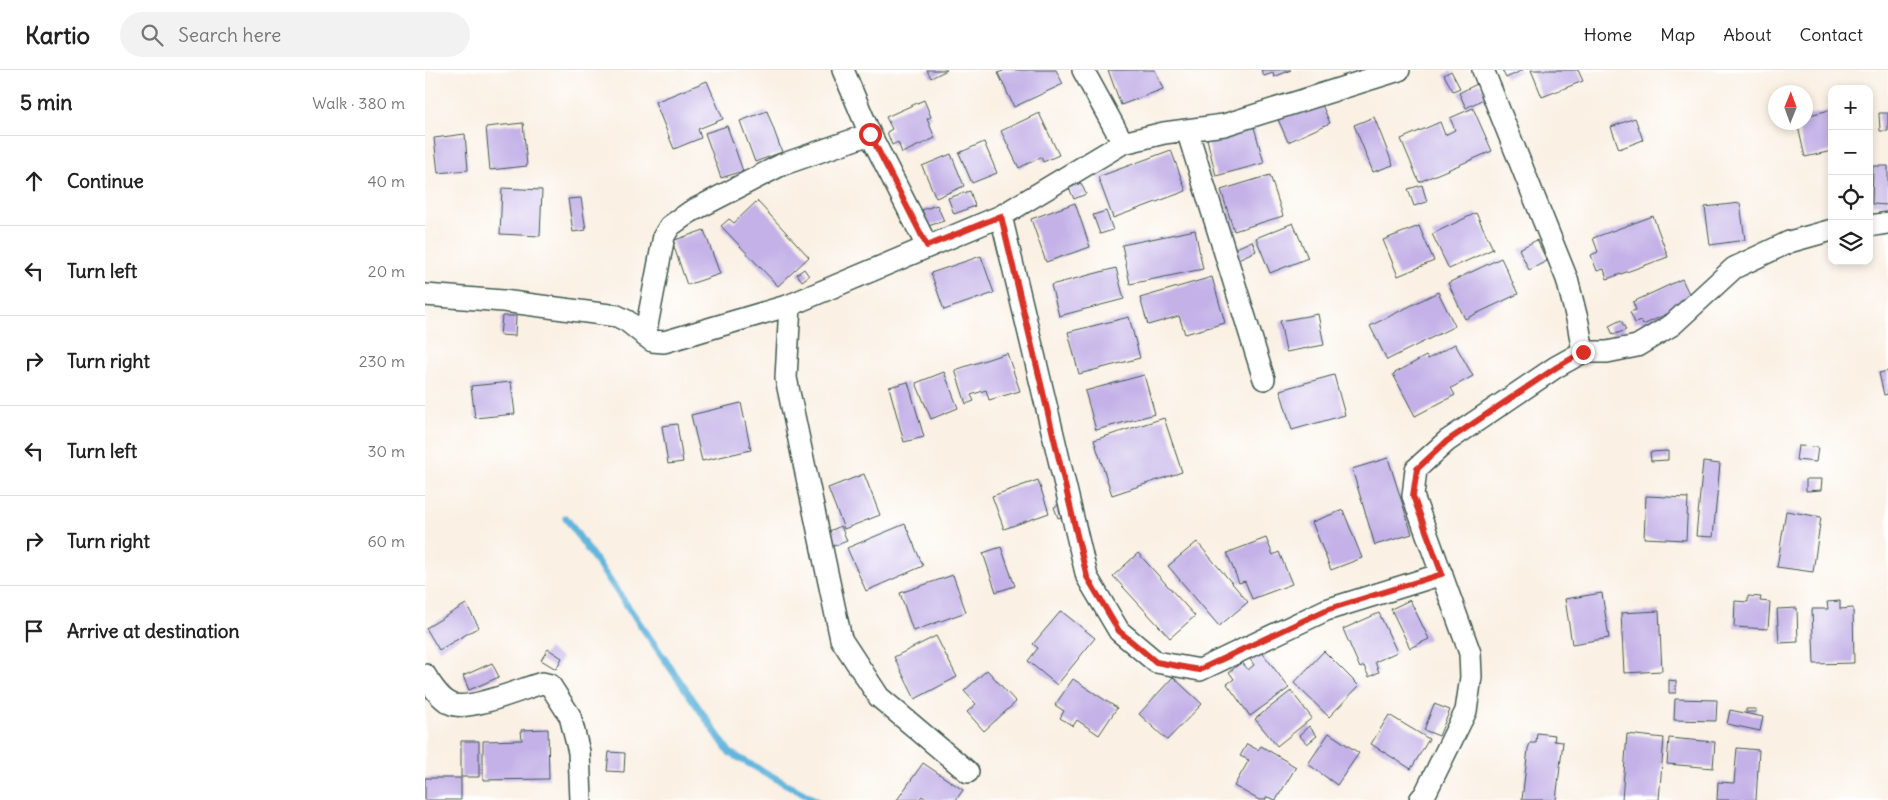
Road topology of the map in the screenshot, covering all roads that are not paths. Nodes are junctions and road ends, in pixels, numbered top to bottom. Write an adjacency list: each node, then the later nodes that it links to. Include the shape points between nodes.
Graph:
1 (843, 70): 6 (street)
2 (1083, 70): 7 (street)
3 (1399, 70): 5 (street, via 1224,125)
4 (1483, 70): 16 (street, via 1567,279)
5 (1187, 130): 7 (street); 17 (street)
6 (870, 134): 12 (street); 15 (street, via 781,165 690,212 670,226 664,236)
7 (1123, 143): 8 (street)
8 (1001, 216): 12 (street); 18 (street, via 1087,577 1119,631 1156,662 1199,670 1326,610)
9 (1888, 223): 10 (street)
10 (1873, 225)
11 (1828, 231): 16 (street, via 1789,242 1734,268 1672,325 1637,346 1607,352)
12 (927, 246): 14 (street)
13 (425, 295): 15 (street, via 503,301 617,316 627,320)
14 (790, 305): 15 (street, via 664,342); 20 (street, via 786,378 841,639 879,697)
15 (645, 336)
16 (1583, 352): 18 (street, via 1447,441 1417,469 1413,496)
17 (1264, 379)
18 (1442, 574): 22 (street, via 1470,653 1471,677 1466,711 1425,794)
19 (425, 675): 21 (street, via 437,693 453,706 470,705 542,683 550,685 570,716 579,752)
20 (968, 772)
21 (581, 800)
22 (1419, 800)

